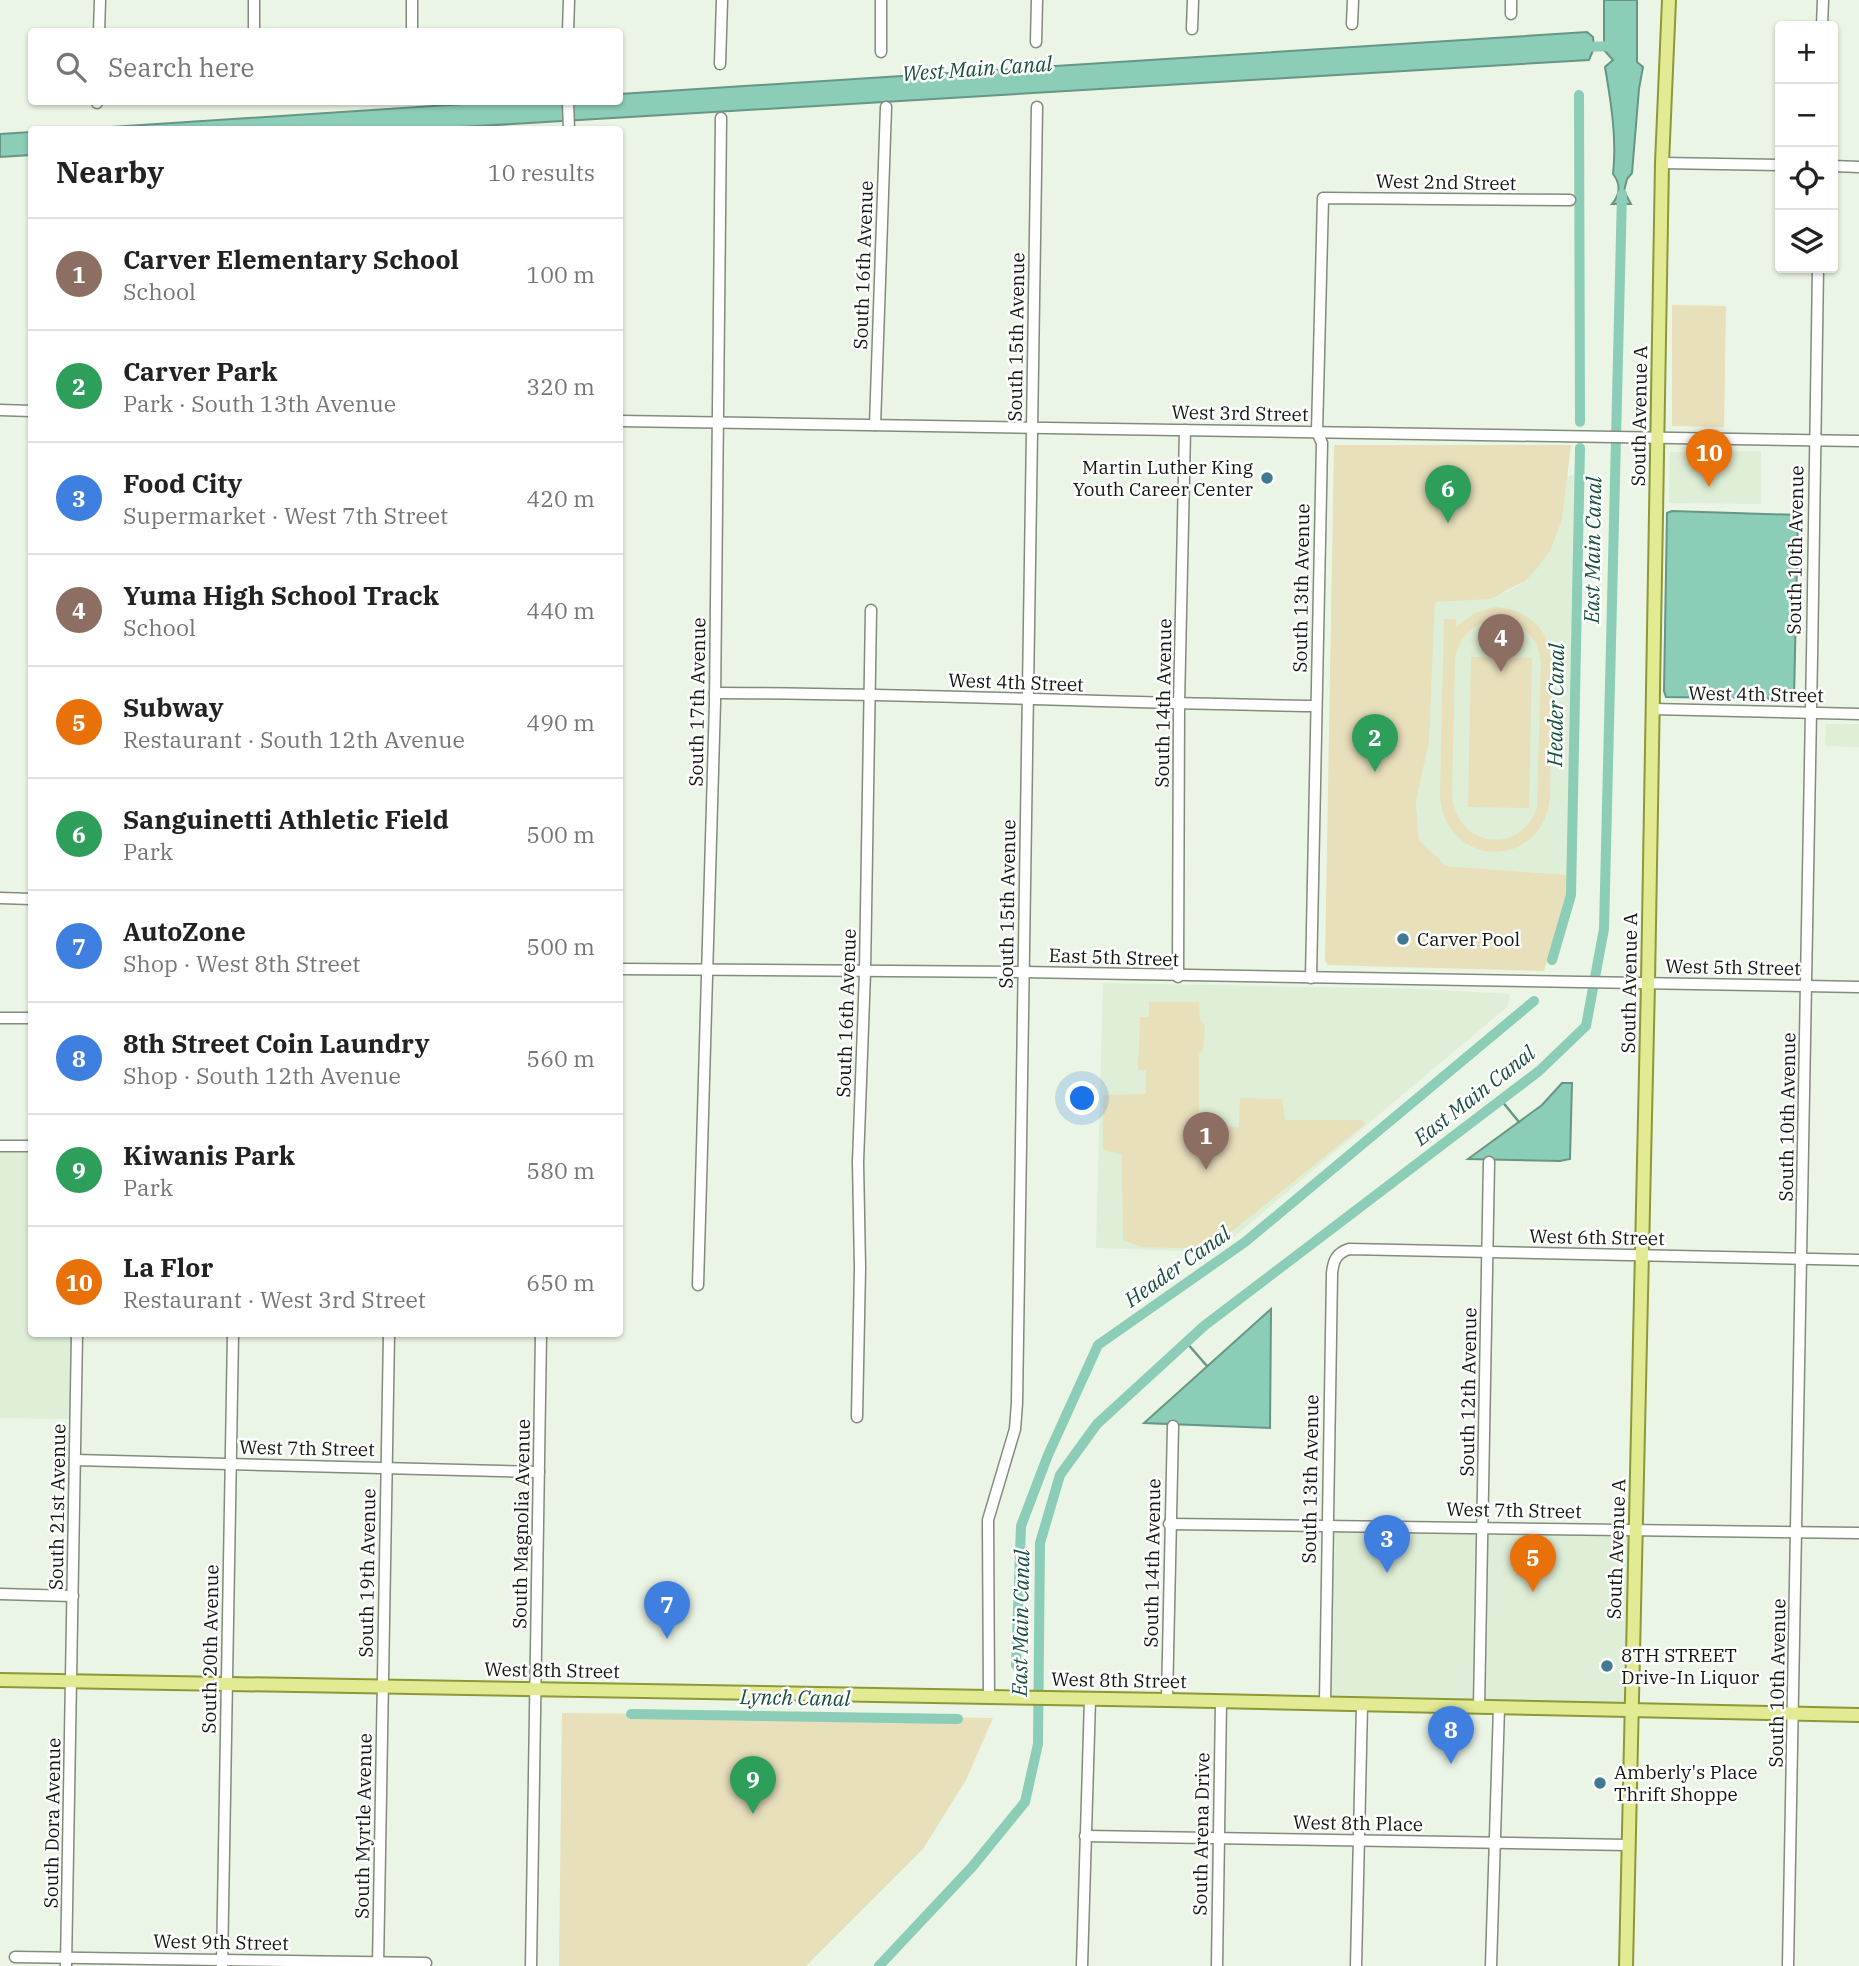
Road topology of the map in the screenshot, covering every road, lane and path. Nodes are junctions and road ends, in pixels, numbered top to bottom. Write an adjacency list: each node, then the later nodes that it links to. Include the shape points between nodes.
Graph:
1 (100, 0): 16 (street)
2 (254, 0): 17 (street)
3 (412, 0): 18 (street)
4 (569, 0): 19 (street)
5 (722, 0): 23 (street)
6 (881, 0): 22 (street)
7 (1037, 0): 21 (street)
8 (1193, 0): 20 (street)
9 (1353, 0): 15 (street)
10 (1511, 0): 13 (street)
11 (1669, 0): 29 (main road, South Avenue A)
12 (1823, 0): 14 (street)
13 (1511, 14)
14 (1822, 21)
15 (1352, 23)
16 (99, 28)
17 (254, 28)
18 (412, 28)
19 (568, 28)
20 (1192, 29)
21 (1036, 42)
22 (881, 52)
23 (720, 64)
24 (568, 105): 28 (street)
25 (886, 107): 40 (street, South 16th Avenue)
26 (1037, 107): 41 (street, South 15th Avenue)
27 (721, 118): 39 (street, South 17th Avenue)
28 (569, 126)
29 (1662, 163): 30 (street); 44 (main road, South Avenue A)
30 (1775, 165)
31 (1838, 166): 32 (street)
32 (1859, 167)
33 (1323, 198): 34 (street, West 2nd Street); 43 (street, South 13th Avenue)
34 (1570, 201)
35 (1818, 273): 45 (street, South 10th Avenue)
36 (0, 410): 37 (street)
37 (28, 411)
38 (623, 421): 39 (street, West 3rd Street)
39 (717, 422): 40 (street, West 3rd Street); 48 (street, South 17th Avenue)
40 (875, 425): 41 (street, West 3rd Street)
41 (1032, 428): 42 (street, West 3rd Street); 50 (street, South 15th Avenue)
42 (1185, 430): 43 (street, West 3rd Street); 51 (street, South 14th Avenue)
43 (1317, 432): 44 (street, West 3rd Street); 52 (street, South 13th Avenue, via 1322,443)
44 (1659, 438): 45 (street, West 3rd Street); 53 (main road, South Avenue A)
45 (1815, 440): 46 (street, West 3rd Street); 54 (street, South 10th Avenue)
46 (1859, 441)
47 (872, 610): 49 (street, South 16th Avenue)
48 (715, 693): 49 (street, West 4th Street); 59 (street, South 17th Avenue)
49 (870, 693): 50 (street, West 4th Street); 60 (street, South 16th Avenue)
50 (1027, 700): 51 (street, West 4th Street); 61 (street, South 15th Avenue)
51 (1179, 704): 52 (street, West 4th Street); 62 (street, South 14th Avenue)
52 (1316, 706): 63 (street, South 13th Avenue)
53 (1653, 709): 54 (street, West 4th Street); 65 (main road, South Avenue A)
54 (1809, 713): 55 (street, West 4th Street); 66 (street, South 10th Avenue)
55 (1859, 714)
56 (0, 898): 57 (street)
57 (28, 899)
58 (623, 969): 59 (street, East 5th Street)
59 (708, 970): 60 (street, East 5th Street); 78 (street, South 17th Avenue)
60 (865, 972): 61 (street, East 5th Street); 83 (street, South 16th Avenue, via 858,1161)
61 (1023, 972): 62 (street, East 5th Street); 102 (street, South 15th Avenue, via 1017,1404 1015,1429 988,1520)
62 (1178, 977): 63 (street, East 5th Street)
63 (1311, 978): 64 (street, East 5th Street)
64 (1607, 982): 65 (street, West 5th Street)
65 (1648, 983): 66 (street, West 5th Street); 74 (main road, South Avenue A)
66 (1806, 986): 67 (street, West 5th Street); 76 (street, South 10th Avenue)
67 (1859, 987)
68 (0, 1017): 69 (street)
69 (28, 1018)
70 (0, 1146): 71 (street)
71 (28, 1146)
72 (1489, 1163): 73 (street, South 12th Avenue)
73 (1489, 1252): 74 (street, West 6th Street); 75 (street, West 6th Street, via 1349,1249); 91 (street, South 12th Avenue)
74 (1642, 1255): 76 (street, West 6th Street); 92 (main road, South Avenue A)
75 (1336, 1256): 90 (street, South 13th Avenue)
76 (1803, 1259): 77 (street, West 6th Street); 93 (street, South 10th Avenue)
77 (1859, 1260)
78 (698, 1285)
79 (77, 1337): 85 (street, South 21st Avenue)
80 (233, 1337): 86 (street, South 20th Avenue)
81 (389, 1337): 87 (street, South 19th Avenue)
82 (541, 1337): 88 (street, South Magnolia Avenue)
83 (857, 1418)
84 (1173, 1426): 89 (street, South 14th Avenue)
85 (75, 1461): 86 (street, West 7th Street); 96 (street, South 21st Avenue)
86 (231, 1464): 87 (street, West 7th Street); 99 (street, South 20th Avenue)
87 (387, 1468): 88 (street, West 7th Street); 100 (street, South 19th Avenue)
88 (539, 1472): 101 (street, South Magnolia Avenue)
89 (1169, 1524): 90 (street, West 7th Street); 104 (street, South 14th Avenue)
90 (1327, 1525): 91 (street, West 7th Street); 106 (street, South 13th Avenue)
91 (1484, 1527): 92 (street, West 7th Street); 108 (street, South 12th Avenue)
92 (1637, 1530): 93 (street, West 7th Street); 110 (main road, South Avenue A)
93 (1797, 1532): 94 (street, West 7th Street); 111 (street, South 10th Avenue)
94 (1859, 1533)
95 (0, 1594): 96 (street)
96 (73, 1595): 98 (street, South 21st Avenue)
97 (0, 1680): 98 (main road, West 8th Street)
98 (72, 1681): 99 (main road, West 8th Street); 119 (street, South Dora Avenue)
99 (227, 1684): 100 (main road, West 8th Street); 120 (street, South 20th Avenue)
100 (383, 1686): 101 (main road, West 8th Street); 122 (street, South Myrtle Avenue)
101 (536, 1689): 102 (main road, West 8th Street); 123 (street, South Magnolia Avenue)
102 (989, 1698): 103 (main road, West 8th Street)
103 (1090, 1699): 104 (main road, West 8th Street); 113 (street)
104 (1167, 1700): 105 (main road, West 8th Street)
105 (1221, 1702): 106 (main road, West 8th Street); 114 (street, South Arena Drive)
106 (1325, 1704): 107 (main road, West 8th Street)
107 (1362, 1705): 108 (main road, West 8th Street); 115 (street)
108 (1479, 1707): 109 (main road, West 8th Street)
109 (1499, 1707): 110 (main road, West 8th Street); 116 (street)
110 (1632, 1710): 111 (main road, West 8th Street); 117 (main road, South Avenue A)
111 (1794, 1713): 112 (main road, West 8th Street); 129 (street, South 10th Avenue)
112 (1859, 1715)
113 (1085, 1836): 114 (street, West 8th Place); 124 (street)
114 (1218, 1838): 115 (street, West 8th Place); 125 (street, South Arena Drive)
115 (1358, 1840): 116 (street, West 8th Place); 126 (street)
116 (1494, 1843): 117 (street, West 8th Place); 127 (street)
117 (1629, 1845): 128 (main road, South Avenue A)
118 (15, 1957): 119 (street, West 9th Street)
119 (66, 1961): 120 (street, West 9th Street)
120 (222, 1963): 122 (street, West 9th Street)
121 (426, 1963): 122 (street, West 9th Street)
122 (378, 1964)
123 (531, 1966)
124 (1082, 1966)
125 (1217, 1966)
126 (1356, 1966)
127 (1491, 1966)
128 (1626, 1966)
129 (1788, 1966)

